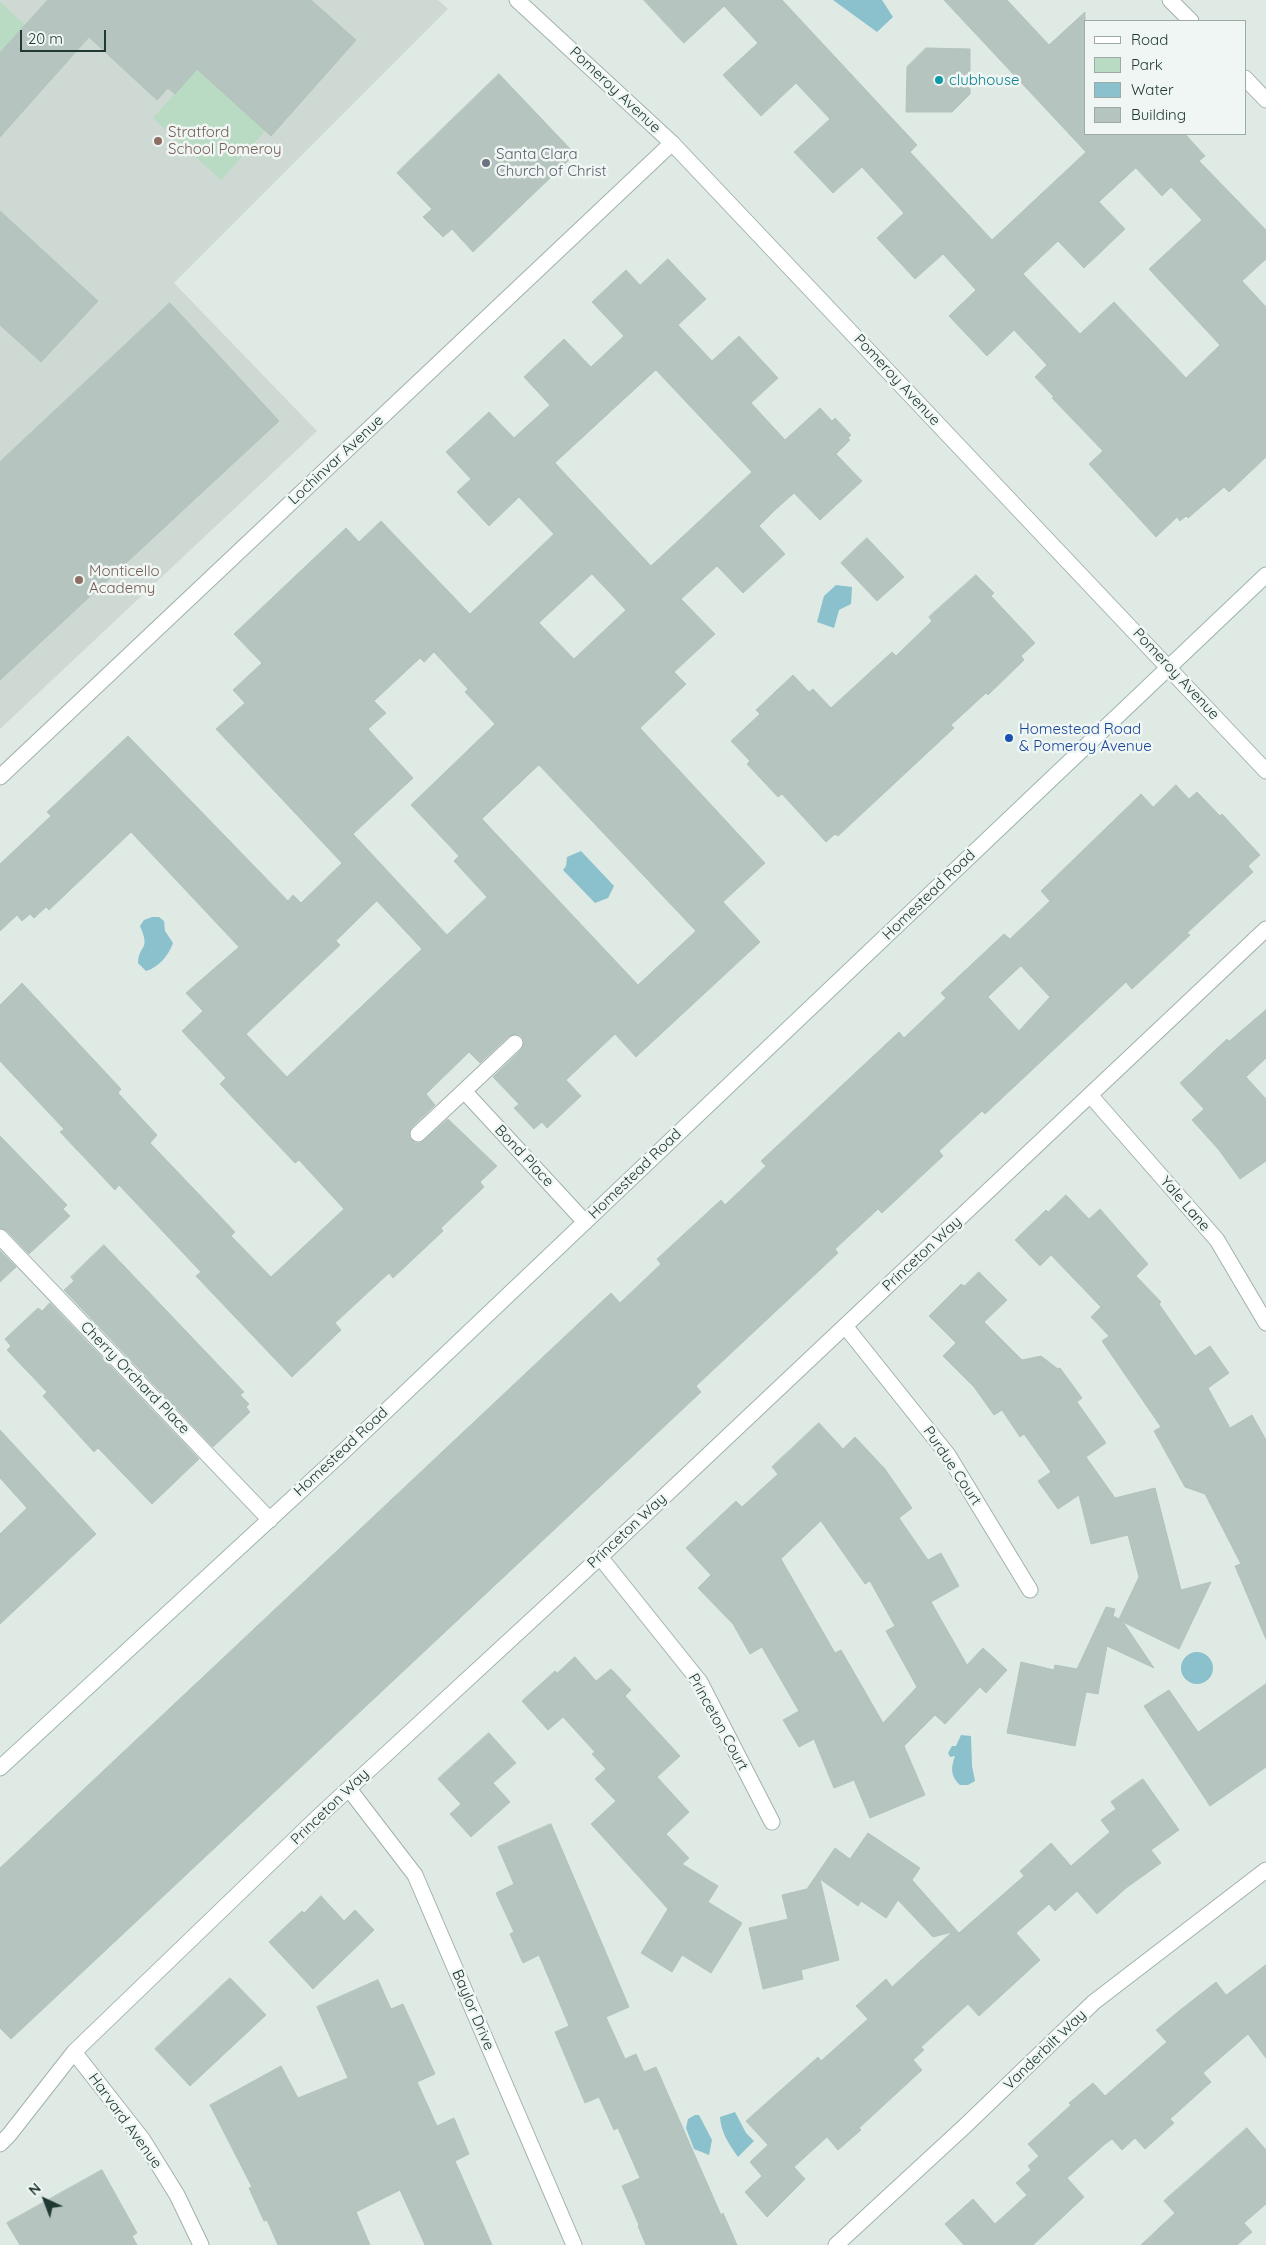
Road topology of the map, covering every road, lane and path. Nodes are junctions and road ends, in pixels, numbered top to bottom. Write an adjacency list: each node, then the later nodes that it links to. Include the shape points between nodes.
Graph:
1 (517, 0): 6 (street, Pomeroy Avenue)
2 (1170, 0): 3 (street)
3 (1189, 20)
4 (1246, 79): 5 (street)
5 (1266, 100)
6 (672, 143): 8 (street, Pomeroy Avenue); 10 (street, Lochinvar Avenue)
7 (1266, 575): 8 (street, Homestead Road)
8 (1169, 667): 9 (street, Pomeroy Avenue); 16 (street, Homestead Road)
9 (1266, 771)
10 (0, 777)
11 (1266, 930): 14 (street, Princeton Way)
12 (516, 1043): 13 (street)
13 (464, 1091): 15 (street); 16 (street, Bond Place)
14 (1090, 1095): 18 (street, Yale Lane, via 1218,1240); 19 (street, Princeton Way)
15 (418, 1134)
16 (585, 1222): 20 (street, Homestead Road)
17 (0, 1237): 20 (street, Cherry Orchard Place)
18 (1266, 1322)
19 (845, 1326): 21 (street, Princeton Way); 22 (street, Purdue Court, via 948,1455)
20 (270, 1520): 23 (street, Homestead Road)
21 (600, 1557): 24 (street, Princeton Way); 25 (street, Princeton Court, via 700,1682)
22 (1030, 1590)
23 (0, 1768)
24 (349, 1789): 27 (street, Princeton Way); 30 (street, Baylor Drive, via 415,1875)
25 (772, 1822)
26 (1266, 1870): 31 (street, Vanderbilt Way, via 1094,2002)
27 (74, 2052): 28 (street, Princeton Way); 29 (street, Harvard Avenue, via 143,2140 177,2194)
28 (0, 2144)
29 (201, 2245)
30 (574, 2245)
31 (836, 2245)

